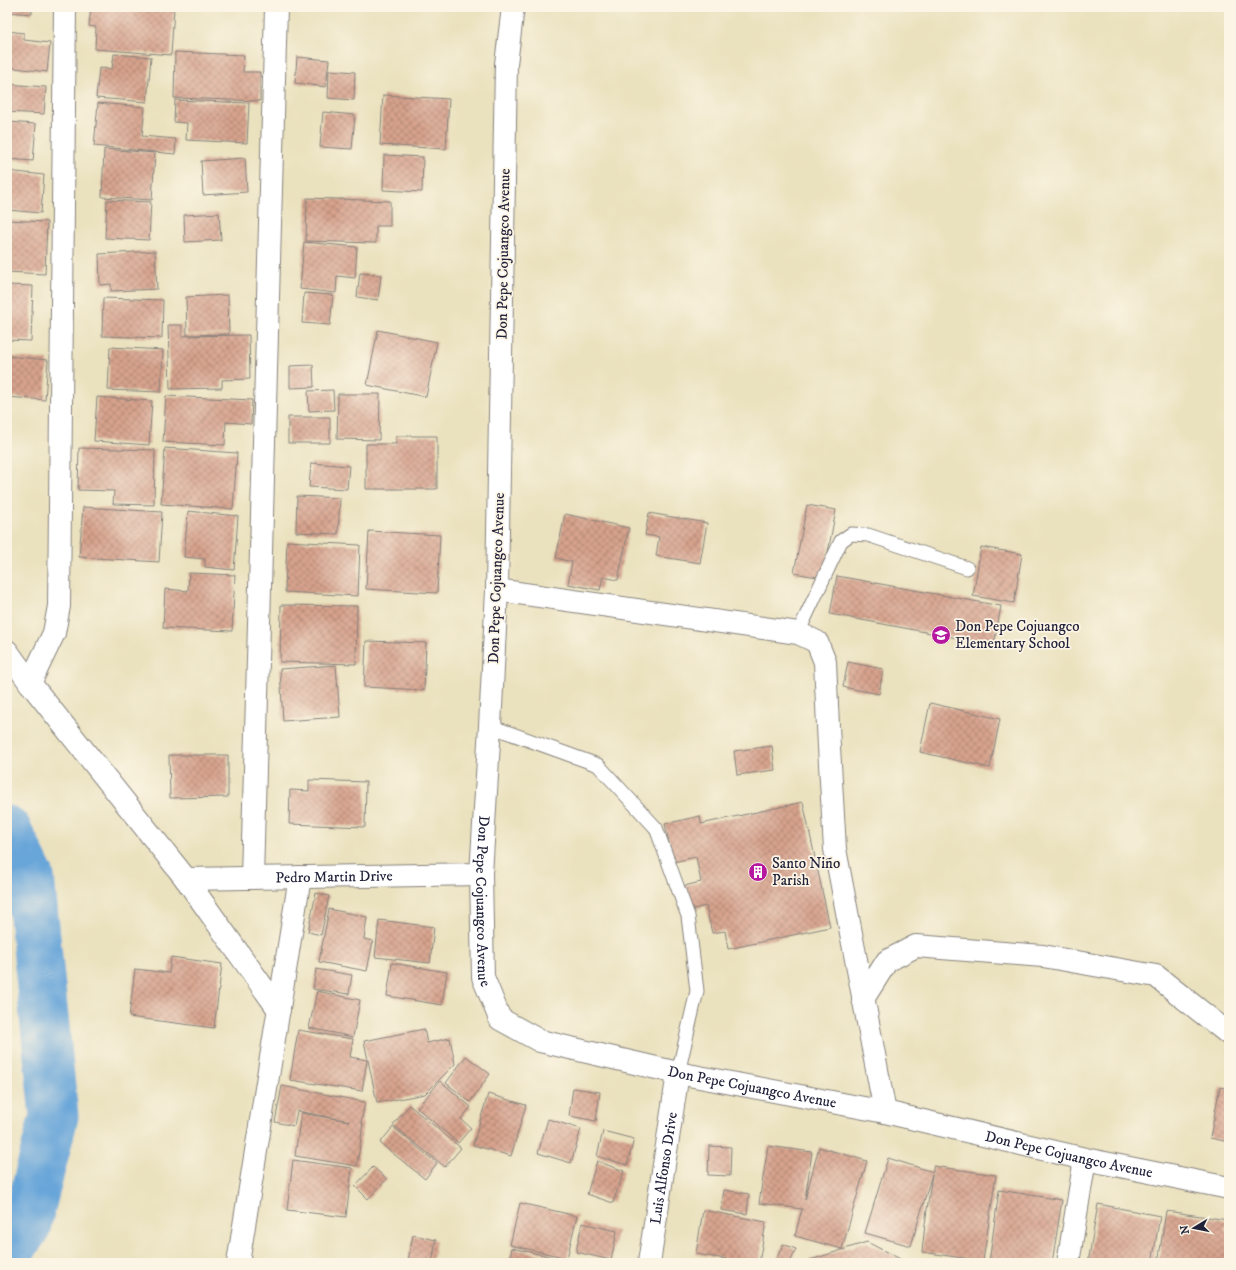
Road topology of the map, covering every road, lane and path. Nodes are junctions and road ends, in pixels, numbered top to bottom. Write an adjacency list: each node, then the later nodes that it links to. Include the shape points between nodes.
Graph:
1 (65, 7): 8 (street, via 59,606 54,633)
2 (276, 7): 12 (street)
3 (513, 7): 5 (street, Don Pepe Cojuangco Avenue, via 506,64)
4 (967, 568): 6 (lane, via 868,534 851,534 841,541)
5 (497, 590): 6 (street); 9 (street, Don Pepe Cojuangco Avenue)
6 (798, 632): 14 (street, via 817,642 825,662 835,849)
7 (7, 651): 8 (street)
8 (30, 683): 13 (street)
9 (490, 726): 10 (street, Don Pepe Cojuangco Avenue); 17 (lane, via 598,765 656,828 688,916 697,991)
10 (481, 874): 11 (street, Pedro Martin Drive); 17 (street, Don Pepe Cojuangco Avenue, via 482,977 500,1018 540,1041)
11 (300, 877): 12 (street, Pedro Martin Drive); 15 (street)
12 (252, 878): 13 (street, Pedro Martin Drive)
13 (186, 879): 15 (street)
14 (863, 999): 16 (street, via 887,961 916,946 1044,956 1156,976); 18 (street)
15 (279, 1010): 21 (street)
16 (1229, 1034)
17 (678, 1073): 18 (street, Don Pepe Cojuangco Avenue); 22 (street, Luis Alfonso Drive)
18 (885, 1112): 19 (street, Don Pepe Cojuangco Avenue)
19 (1085, 1159): 20 (street, Don Pepe Cojuangco Avenue); 23 (street)
20 (1229, 1188)
21 (238, 1263)
22 (649, 1263)
23 (1068, 1263)

